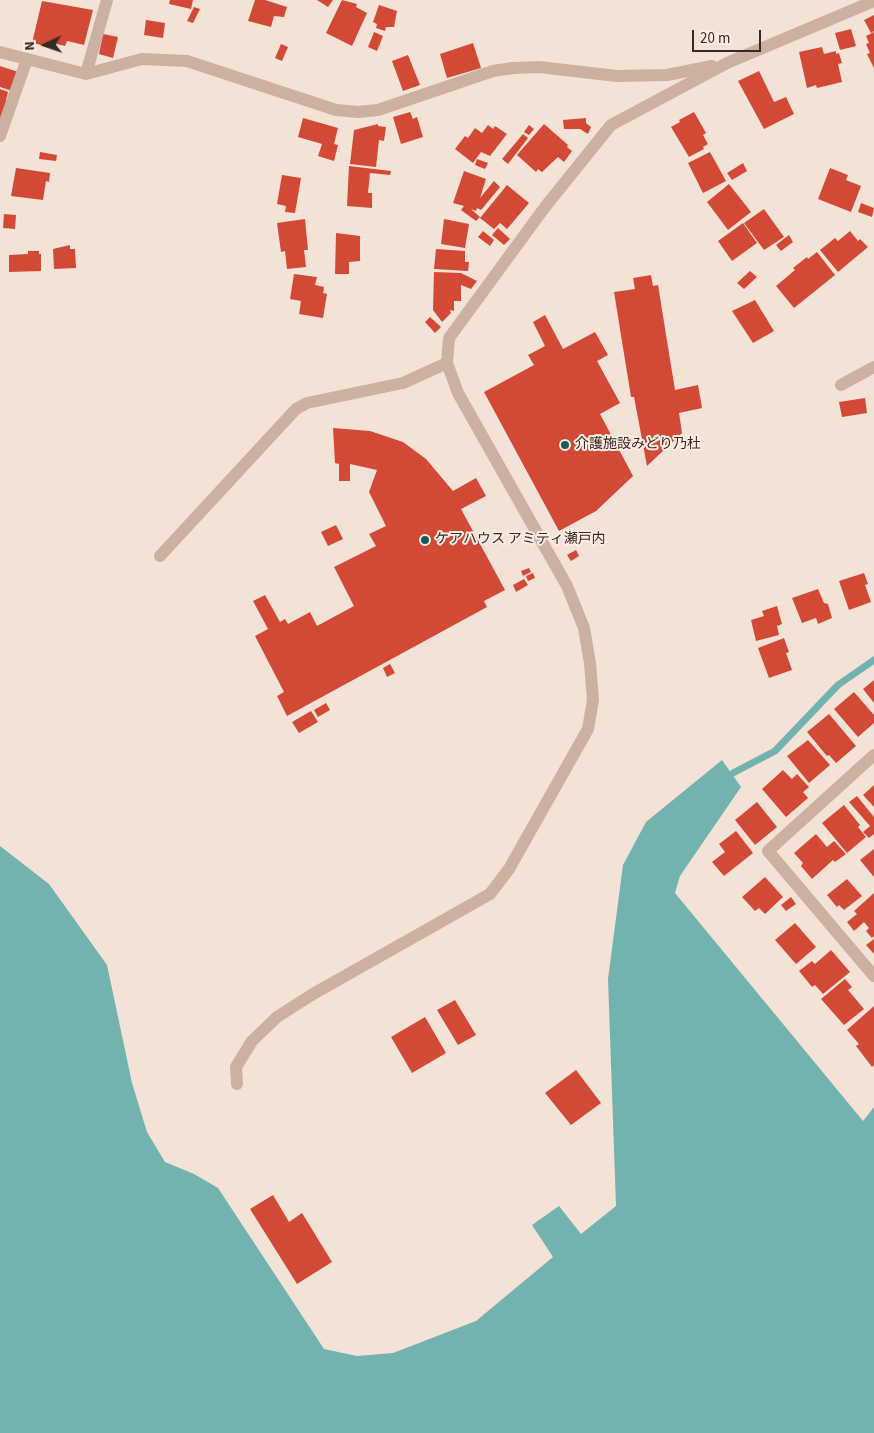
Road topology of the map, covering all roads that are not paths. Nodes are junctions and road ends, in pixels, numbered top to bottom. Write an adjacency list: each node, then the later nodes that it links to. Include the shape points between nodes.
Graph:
1 (107, 0): 6 (street)
2 (874, 1): 5 (street)
3 (0, 52): 4 (street)
4 (27, 59): 6 (street); 7 (street)
5 (727, 64): 6 (street, via 668,75 617,76 539,67 513,68 493,71 378,110 358,112 336,110 186,61 142,59); 8 (street, via 612,125 545,207 449,338)
6 (86, 74)
7 (0, 136)
8 (447, 363): 11 (street, via 403,383 307,403 296,410); 14 (street, via 458,392 567,586 584,628 593,700 588,729 508,869 490,894 277,1017 252,1041 236,1067)
9 (874, 367): 10 (street)
10 (841, 385)
11 (160, 556)
12 (874, 755): 13 (street, via 768,851)
13 (874, 976)
14 (237, 1084)

